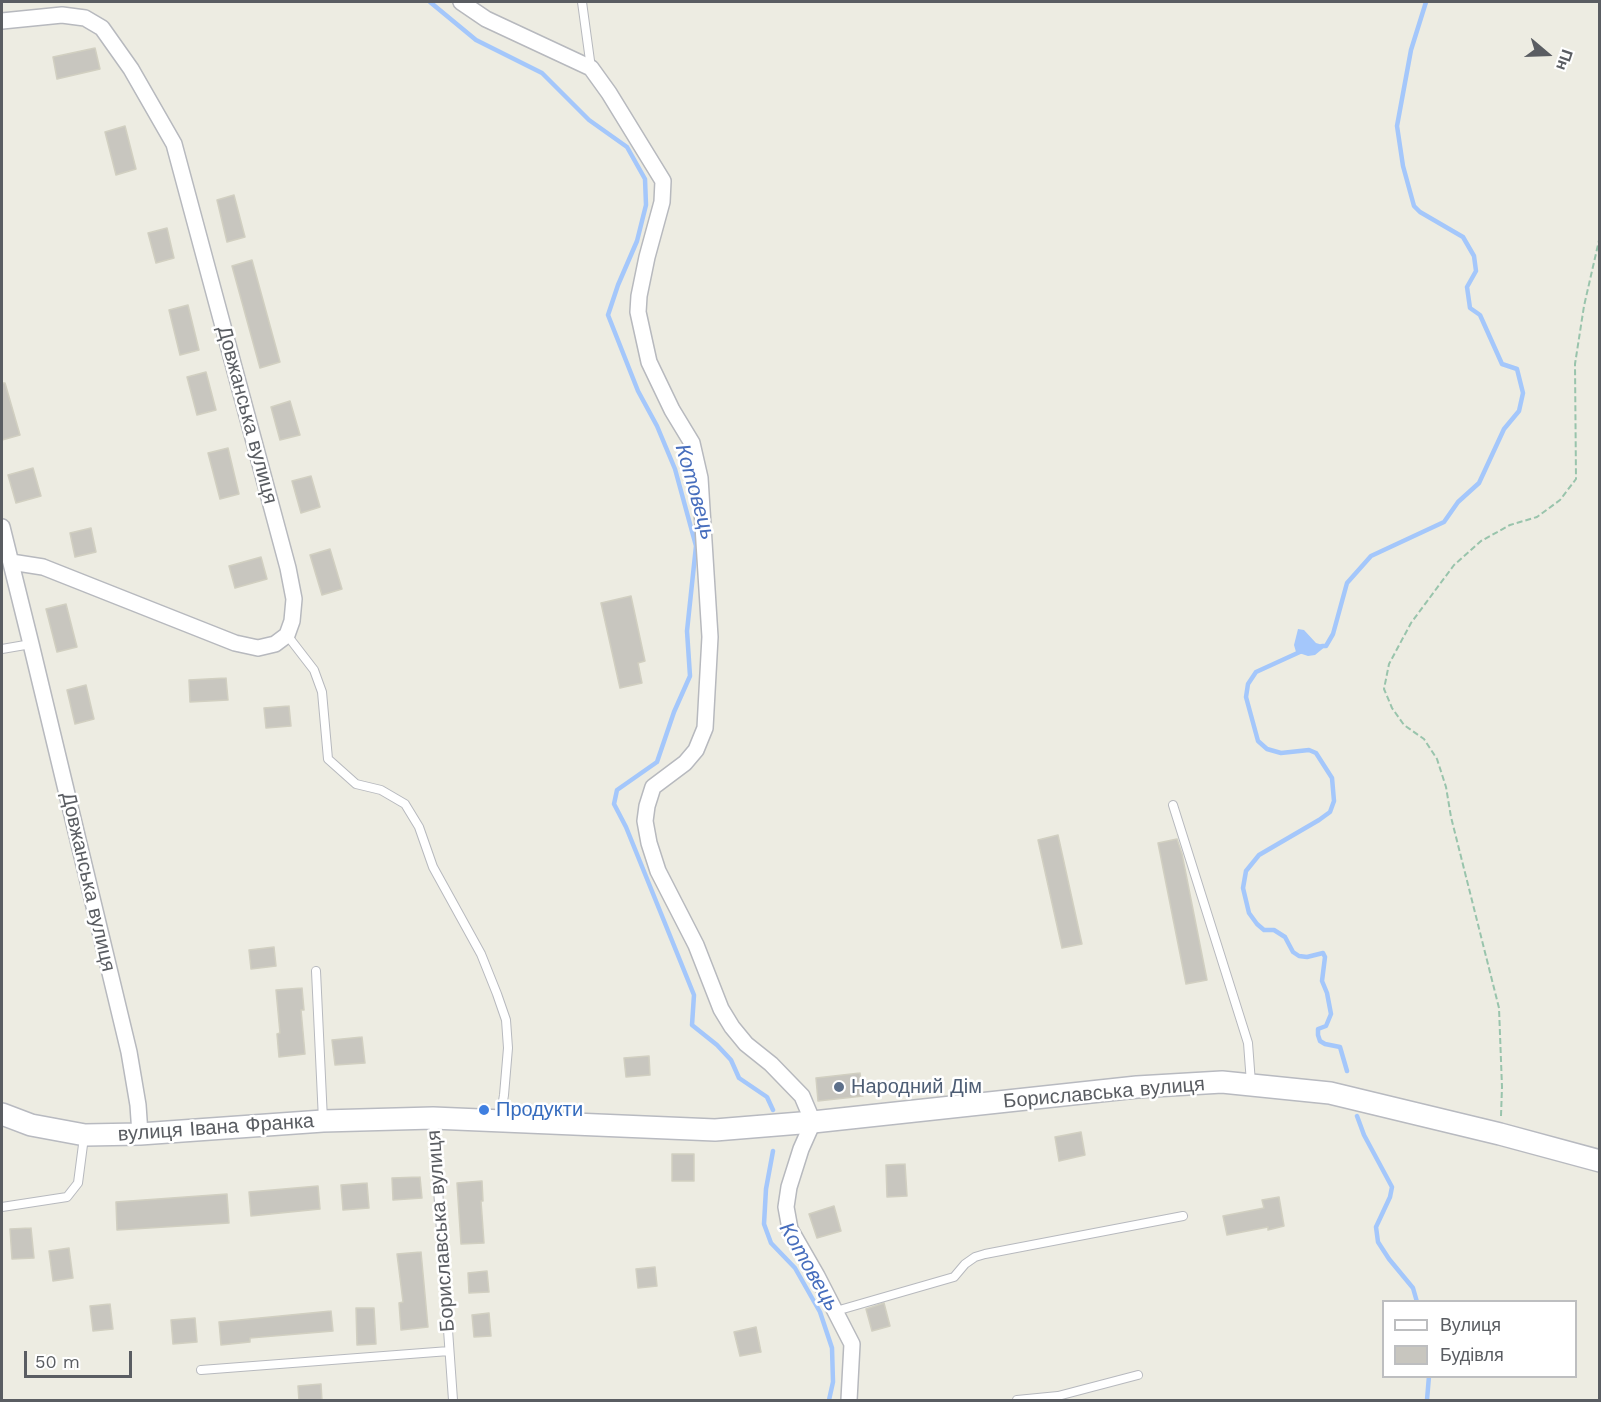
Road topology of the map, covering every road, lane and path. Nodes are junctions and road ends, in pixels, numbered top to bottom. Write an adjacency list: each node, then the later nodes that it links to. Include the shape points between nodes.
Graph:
1 (461, 2): 4 (street, via 486,19)
2 (582, 2): 4 (lane)
3 (2, 21): 8 (street, Довжанська вулиця, via 62,15 85,18 102,28 131,69 174,144 288,568 294,599)
4 (591, 68): 18 (street, via 663,181 638,312 649,362 692,443 701,487 710,637 705,728 696,750 685,763 653,787 645,820 649,843 721,1010 746,1044 802,1096)
5 (1599, 236): 20 (path, via 1575,364 1576,479 1560,500 1537,517 1510,525 1481,541 1454,565 1411,623 1389,664 1384,689 1404,725 1424,740 1437,759 1446,787 1498,1008)
6 (2, 527): 7 (street, Довжанська вулиця)
7 (11, 562): 8 (street, via 43,567 235,643 258,648 275,644); 9 (street, Довжанська вулиця)
8 (286, 635): 16 (lane, via 314,670 322,692 328,759 356,784 381,790 405,804 419,826 433,867 481,954 506,1020 508,1047)
9 (32, 644): 10 (lane); 19 (street, Довжанська вулиця, via 129,1052)
10 (2, 650)
11 (1173, 805): 13 (lane, via 1248,1043)
12 (316, 971): 17 (lane)
13 (1252, 1084): 18 (main road, Бориславська вулиця, via 1137,1087); 20 (main road, Бориславська вулиця, via 1330,1093)
14 (2, 1114): 21 (main road, вулиця Івана Франка, via 31,1125)
15 (433, 1118): 16 (main road, Бориславська вулиця); 17 (main road, вулиця Івана Франка); 26 (lane, Бориславська вулиця)
16 (500, 1120): 18 (main road, Бориславська вулиця, via 715,1130)
17 (323, 1121): 19 (main road, вулиця Івана Франка)
18 (813, 1122): 25 (street, via 789,1187 786,1207 790,1229)
19 (140, 1134): 21 (main road, вулиця Івана Франка)
20 (1500, 1134): 22 (main road, Бориславська вулиця)
21 (85, 1135): 23 (lane, via 78,1183 67,1197)
22 (1599, 1161)
23 (2, 1207)
24 (1182, 1216): 25 (lane, via 985,1254 964,1264 954,1277)
25 (836, 1311): 30 (street, via 852,1344)
26 (449, 1351): 27 (lane); 29 (lane, Бориславська вулиця)
27 (201, 1370)
28 (1138, 1375): 31 (lane)
29 (453, 1401)
30 (849, 1401)
31 (1017, 1401)

